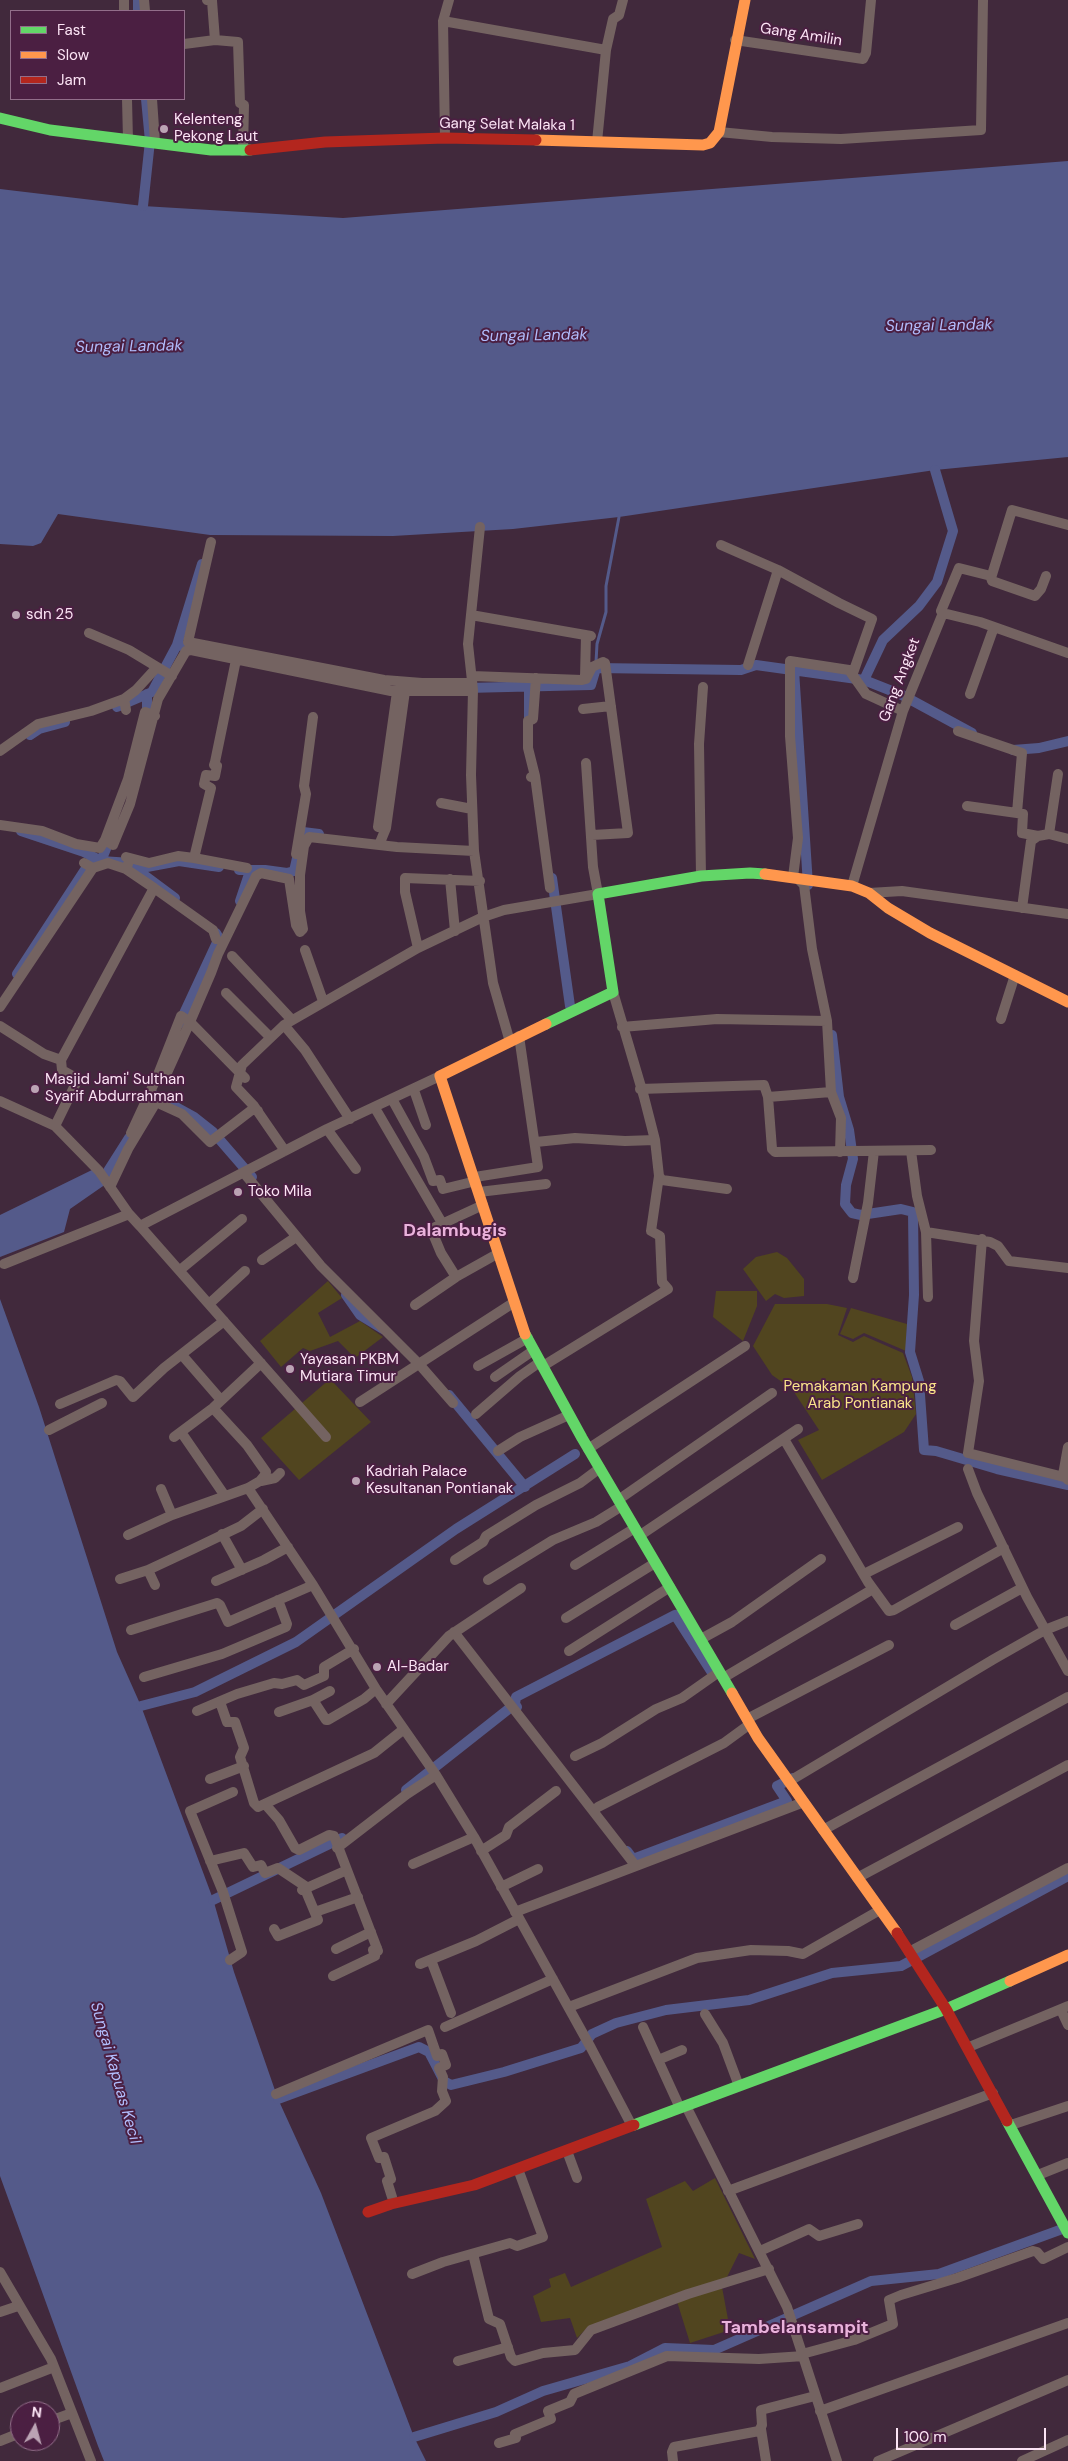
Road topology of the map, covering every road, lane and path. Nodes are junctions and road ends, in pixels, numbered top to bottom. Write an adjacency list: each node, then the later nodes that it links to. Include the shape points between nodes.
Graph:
1 (207, 0): 8 (street, via 212,1)
2 (449, 0): 7 (street)
3 (623, 0): 11 (street, via 619,15 613,20)
4 (744, 0): 9 (street)
5 (871, 0): 9 (street, Gang Amilin, via 863,59)
6 (983, 0): 15 (street, via 981,130 841,139)
7 (443, 21): 11 (street); 16 (street)
8 (214, 40): 10 (street); 20 (street, via 238,42 240,104 244,104)
9 (735, 40): 15 (street)
10 (185, 44)
11 (606, 50): 19 (street)
12 (127, 100): 17 (street)
13 (152, 100): 18 (street)
14 (0, 118): 17 (street, Gang Selat Malaka 1, via 50,130)
15 (719, 132): 19 (street, Gang Selat Malaka 1, via 703,146)
16 (445, 138): 19 (street, Gang Selat Malaka 1); 20 (street, Gang Selat Malaka 1, via 325,142)
17 (128, 140): 18 (street, Gang Selat Malaka 1)
18 (149, 142): 20 (street, Gang Selat Malaka 1, via 211,150)
19 (597, 142)
20 (243, 150)
21 (1068, 525): 26 (street, via 1012,510)
22 (480, 526): 29 (street)
23 (211, 542): 32 (street)
24 (721, 545): 25 (street)
25 (778, 570): 36 (street); 40 (street, via 872,619)
26 (991, 576): 27 (street, via 992,581 1035,596); 28 (street, Gang Angket, via 958,568 941,611)
27 (1046, 576)
28 (944, 613): 30 (street); 50 (street, Gang Angket)
29 (471, 615): 42 (street, via 589,635); 43 (street, via 468,644)
30 (994, 627): 33 (street); 47 (street)
31 (90, 633): 37 (street)
32 (187, 647): 34 (street); 35 (street); 38 (street)
33 (1068, 652)
34 (236, 660): 35 (street); 68 (street, via 214,765 218,766 215,776 206,774 204,784 211,788)
35 (276, 664): 39 (street)
36 (748, 665)
37 (157, 667): 38 (street); 48 (street)
38 (172, 676): 62 (street, via 150,714 132,780 109,843 100,848 76,844 42,831)
39 (336, 676): 44 (street); 46 (street)
40 (855, 677): 50 (street, via 866,694); 73 (street, via 840,668 790,661 790,736)
41 (536, 678): 42 (street); 43 (street); 78 (street, via 533,719 528,721 528,748)
42 (584, 683): 49 (street, via 592,667 604,663)
43 (472, 685): 44 (street); 60 (street)
44 (447, 687): 46 (street)
45 (703, 687): 72 (street, via 699,744)
46 (402, 691): 66 (street, via 386,828)
47 (970, 694)
48 (124, 699): 52 (street); 55 (street, via 92,711 38,724)
49 (612, 706): 51 (street); 63 (street, via 628,833)
50 (904, 708): 76 (street, Gang Angket)
51 (583, 709)
52 (126, 710)
53 (313, 717): 69 (street)
54 (958, 731): 61 (street, via 1022,753)
55 (0, 751)
56 (586, 763): 63 (street)
57 (1058, 774): 64 (street)
58 (441, 803): 60 (street)
59 (967, 806): 61 (street)
60 (472, 808): 67 (street)
61 (1017, 813): 64 (street, via 1023,814 1022,833)
62 (0, 825)
63 (592, 835): 80 (street)
64 (1044, 835): 65 (street); 81 (street, via 1031,841)
65 (1068, 839)
66 (379, 845): 67 (street); 69 (street, via 308,837)
67 (474, 852): 75 (street)
68 (194, 858): 70 (street); 71 (street, via 178,856 149,863 128,858)
69 (299, 860): 97 (street, via 301,931 296,926 290,879 261,873 256,876)
70 (247, 868)
71 (126, 869): 77 (street); 94 (street, via 108,863 88,865)
72 (701, 876): 73 (street, via 750,873); 80 (street)
73 (802, 878): 76 (street); 96 (street)
74 (450, 879): 75 (street); 84 (street); 86 (street, via 405,878 405,892)
75 (480, 881): 83 (street)
76 (852, 886): 79 (street)
77 (154, 888): 85 (street, via 213,930); 103 (street)
78 (550, 888)
79 (869, 893): 81 (street, via 902,890); 89 (street, via 930,933)
80 (598, 894): 83 (street, via 504,910); 90 (street)
81 (1022, 908): 82 (street)
82 (1068, 914)
83 (484, 917): 84 (street); 102 (street, via 493,983)
84 (455, 931): 86 (street)
85 (216, 939)
86 (418, 948): 92 (street)
87 (305, 950): 92 (street)
88 (232, 956): 98 (street)
89 (1015, 975): 93 (street); 95 (street)
90 (613, 992): 100 (street); 102 (street)
91 (226, 993): 101 (street)
92 (323, 1001): 98 (street)
93 (1068, 1002)
94 (0, 1007)
95 (1001, 1020)
96 (827, 1021): 100 (street, via 717,1019); 108 (street)
97 (190, 1022): 104 (street); 118 (street, via 181,1016 131,1133)
98 (287, 1022): 101 (street); 114 (street)
99 (0, 1026): 103 (street, via 44,1054)
100 (622, 1027): 106 (street)
101 (270, 1038): 104 (street, via 242,1065)
102 (514, 1039): 105 (street); 120 (street)
103 (61, 1060): 116 (street, via 62,1070 78,1079)
104 (242, 1076): 113 (street, via 236,1086)
105 (440, 1076): 107 (street); 129 (street)
106 (640, 1089): 109 (street, via 762,1084); 119 (street)
107 (414, 1090): 110 (street); 115 (street)
108 (831, 1092): 109 (street); 125 (street, via 840,1113)
109 (768, 1097): 125 (street, via 773,1152)
110 (392, 1099): 112 (street); 129 (street, via 424,1156 433,1181 440,1180 443,1189)
111 (0, 1101): 116 (street)
112 (375, 1108): 114 (street); 136 (street)
113 (258, 1111): 118 (street, via 253,1110 212,1141 206,1140 182,1114 158,1102); 122 (street)
114 (350, 1119): 117 (street)
115 (426, 1125)
116 (55, 1126): 131 (street, via 99,1171)
117 (327, 1129): 122 (street); 126 (street)
118 (136, 1135): 131 (street)
119 (655, 1140): 120 (street, via 574,1138); 128 (street)
120 (536, 1142): 129 (street, via 537,1168)
121 (931, 1150): 124 (street)
122 (285, 1151): 127 (street)
123 (874, 1151): 124 (street); 125 (street); 148 (street, via 866,1214)
124 (911, 1151): 138 (street)
125 (843, 1152)
126 (356, 1169)
127 (244, 1173): 137 (street); 139 (street)
128 (659, 1176): 132 (street, via 662,1180); 160 (street, via 651,1232 660,1236 662,1282 668,1289)
129 (476, 1184): 130 (street); 133 (street)
130 (546, 1184)
131 (109, 1186): 134 (street)
132 (727, 1189)
133 (483, 1205): 136 (street); 141 (street)
134 (129, 1214): 137 (street); 143 (street)
135 (242, 1219): 145 (street)
136 (442, 1223): 147 (street, via 431,1230 440,1253)
137 (140, 1226): 145 (street)
138 (926, 1232): 140 (street); 149 (street)
139 (296, 1238): 142 (street); 159 (street)
140 (982, 1239): 144 (street, via 998,1246 1009,1261); 182 (street, via 974,1341 979,1381 968,1453)
141 (497, 1254): 147 (street); 150 (street)
142 (262, 1260)
143 (4, 1264)
144 (1068, 1268)
145 (180, 1270): 151 (street)
146 (245, 1271): 151 (street)
147 (456, 1277): 152 (street)
148 (852, 1278)
149 (928, 1297)
150 (513, 1303): 154 (street); 159 (street)
151 (208, 1304): 153 (street)
152 (415, 1305)
153 (224, 1321): 157 (street); 158 (street)
154 (528, 1338): 156 (street); 161 (street)
155 (744, 1346): 177 (street)
156 (534, 1350): 160 (street); 162 (street)
157 (182, 1355): 164 (street); 168 (street, via 133,1397 116,1380)
158 (261, 1363): 164 (street); 174 (street)
159 (419, 1364): 165 (street); 167 (street)
160 (542, 1364): 170 (street, via 520,1376); 171 (street)
161 (478, 1366)
162 (494, 1377)
163 (772, 1394): 187 (street)
164 (221, 1400): 169 (street)
165 (360, 1402)
166 (102, 1403): 173 (street)
167 (453, 1403)
168 (60, 1404)
169 (213, 1408): 183 (street, via 247,1445 266,1472); 186 (street, via 178,1435)
170 (476, 1414)
171 (569, 1415): 177 (street); 178 (street, via 520,1437)
172 (798, 1429): 175 (street)
173 (49, 1430)
174 (326, 1437)
175 (784, 1439): 191 (street); 202 (street)
176 (1068, 1447): 182 (street)
177 (588, 1449): 179 (street)
178 (498, 1452)
179 (600, 1468): 187 (street); 197 (street, via 580,1483 486,1536 483,1542)
180 (968, 1469): 195 (street)
181 (280, 1474): 183 (street)
182 (1066, 1479)
183 (260, 1481): 184 (street)
184 (248, 1488): 186 (street); 188 (street)
185 (161, 1489): 189 (street)
186 (225, 1496): 189 (street)
187 (620, 1503): 191 (street); 204 (street, via 596,1522 552,1540)
188 (263, 1508): 192 (street, via 241,1526); 194 (street)
189 (172, 1515): 193 (street)
190 (958, 1527): 202 (street)
191 (637, 1532): 198 (street); 199 (street)
192 (222, 1534): 200 (street); 201 (street)
193 (128, 1535)
194 (288, 1547): 201 (street); 207 (street)
195 (1004, 1548): 210 (street); 211 (street, via 892,1611 885,1607)
196 (821, 1559): 219 (street, via 732,1622)
197 (455, 1560)
198 (655, 1563): 209 (street); 213 (street)
199 (575, 1565)
200 (148, 1570): 203 (street); 206 (street)
201 (242, 1570): 205 (street)
202 (864, 1574): 211 (street)
203 (120, 1580)
204 (488, 1580)
205 (216, 1581)
206 (155, 1585)
207 (313, 1585): 212 (street); 221 (street)
208 (521, 1588): 218 (street)
209 (670, 1588): 219 (street); 222 (street)
210 (1022, 1588): 215 (street); 217 (street)
211 (873, 1589): 224 (street)
212 (278, 1600): 216 (street, via 228,1622 217,1604); 225 (street, via 288,1624 286,1627 222,1654)
213 (566, 1618)
214 (1068, 1621): 217 (street)
215 (955, 1625)
216 (131, 1630)
217 (1045, 1630): 223 (street); 241 (street)
218 (454, 1632): 231 (street); 253 (street)
219 (701, 1639): 224 (street)
220 (889, 1645): 234 (street)
221 (354, 1650): 226 (street); 230 (street, via 324,1667 324,1676 304,1685 297,1680 274,1683)
222 (569, 1651)
223 (1068, 1671)
224 (721, 1675): 234 (street); 236 (street)
225 (144, 1678)
226 (376, 1689): 229 (street, via 328,1720); 231 (street)
227 (330, 1691): 229 (street)
228 (1068, 1697): 247 (street)
229 (313, 1700): 233 (street)
230 (220, 1702): 232 (street); 238 (street, via 227,1722 235,1722 244,1748 240,1755)
231 (386, 1704): 235 (street)
232 (197, 1711)
233 (279, 1712)
234 (748, 1721): 241 (street); 246 (street, via 724,1743)
235 (404, 1729): 239 (street); 245 (street, via 374,1753)
236 (575, 1756)
237 (1068, 1765): 257 (street)
238 (244, 1766): 240 (street); 245 (street, via 254,1803 258,1807)
239 (435, 1774): 248 (street); 249 (street)
240 (210, 1780)
241 (786, 1780): 244 (street)
242 (556, 1791): 250 (street, via 509,1827 506,1836)
243 (233, 1792): 251 (street, via 190,1810)
244 (804, 1802): 247 (street); 253 (street)
245 (265, 1804): 249 (street, via 279,1820 295,1848 299,1850 325,1836 334,1836)
246 (598, 1807)
247 (823, 1830): 257 (street)
248 (474, 1837): 250 (street); 252 (street)
249 (337, 1848): 256 (street)
250 (481, 1851): 258 (street)
251 (210, 1862): 259 (street, via 244,1853 253,1867 261,1865 265,1873 278,1868); 269 (street, via 242,1952)
252 (413, 1864)
253 (635, 1865): 263 (street)
254 (1068, 1868): 268 (street)
255 (538, 1869): 258 (street)
256 (347, 1870): 259 (street); 260 (street)
257 (857, 1878): 261 (street)
258 (502, 1887): 263 (street)
259 (305, 1889): 262 (street)
260 (358, 1897): 262 (street); 265 (street)
261 (880, 1910): 268 (street); 274 (street, via 803,1954 751,1950 697,1958)
262 (314, 1912): 264 (street, via 318,1920 278,1936)
263 (517, 1916): 270 (street, via 476,1941); 273 (street)
264 (274, 1929)
265 (371, 1932): 266 (street); 272 (street, via 377,1950 373,1950 375,1956)
266 (336, 1949)
267 (1068, 1954): 276 (street)
268 (911, 1955): 276 (street)
269 (230, 1960)
270 (431, 1960): 271 (street); 277 (street)
271 (420, 1964)
272 (333, 1976)
273 (553, 1980): 274 (street); 281 (street)
274 (569, 2007): 291 (street)
275 (1064, 2008): 279 (street); 282 (street)
276 (946, 2009): 282 (street); 285 (street)
277 (451, 2014)
278 (705, 2014): 285 (street, via 723,2043)
279 (1068, 2025)
280 (643, 2026): 284 (street)
281 (445, 2027)
282 (968, 2048): 286 (street)
283 (682, 2050): 284 (street)
284 (658, 2060): 289 (street)
285 (739, 2086): 289 (street)
286 (993, 2093): 290 (street); 297 (street)
287 (276, 2094): 298 (street, via 428,2030 437,2056 442,2054 446,2065 439,2068 446,2101 435,2111 371,2138 379,2158 384,2157 391,2179 387,2181)
288 (1068, 2106): 290 (street)
289 (683, 2107): 291 (street); 297 (street)
290 (1011, 2125): 295 (street)
291 (632, 2126): 292 (street)
292 (567, 2151): 294 (street); 296 (street)
293 (1068, 2163): 295 (street)
294 (518, 2169): 299 (street, via 468,2187); 304 (street, via 543,2237 518,2246 510,2243)
295 (1038, 2174): 301 (street)
296 (577, 2178)
297 (728, 2191): 303 (street)
298 (392, 2197)
299 (368, 2212)
300 (858, 2224): 303 (street, via 819,2236 809,2229)
301 (1068, 2233)
302 (1068, 2247): 312 (street, via 1043,2259 1033,2251 900,2295 889,2300 893,2324)
303 (760, 2251): 305 (street)
304 (473, 2254): 307 (street); 311 (street, via 489,2319 500,2324)
305 (769, 2269): 311 (street, via 688,2294 591,2330 575,2350 544,2353 515,2361); 312 (street, via 787,2307)
306 (0, 2272): 308 (street)
307 (412, 2274)
308 (18, 2306): 309 (street); 314 (street)
309 (0, 2312)
310 (1068, 2323): 318 (street)
311 (508, 2347): 313 (street)
312 (803, 2355): 317 (street); 323 (street, via 758,2359 667,2356 574,2394 570,2402 548,2411 551,2419 515,2434 516,2438)
313 (458, 2362)
314 (54, 2368): 316 (street); 319 (street)
315 (1068, 2380): 328 (street)
316 (0, 2388)
317 (815, 2396): 318 (street); 321 (street, via 761,2410)
318 (820, 2411): 327 (street)
319 (72, 2413): 320 (street); 324 (street)
320 (60, 2417)
321 (761, 2429): 325 (street, via 730,2438 674,2447); 326 (street)
322 (1068, 2440): 329 (street)
323 (499, 2443)
324 (91, 2461)
325 (673, 2461)
326 (766, 2461)
327 (837, 2461)
328 (878, 2461)
329 (1022, 2461)

